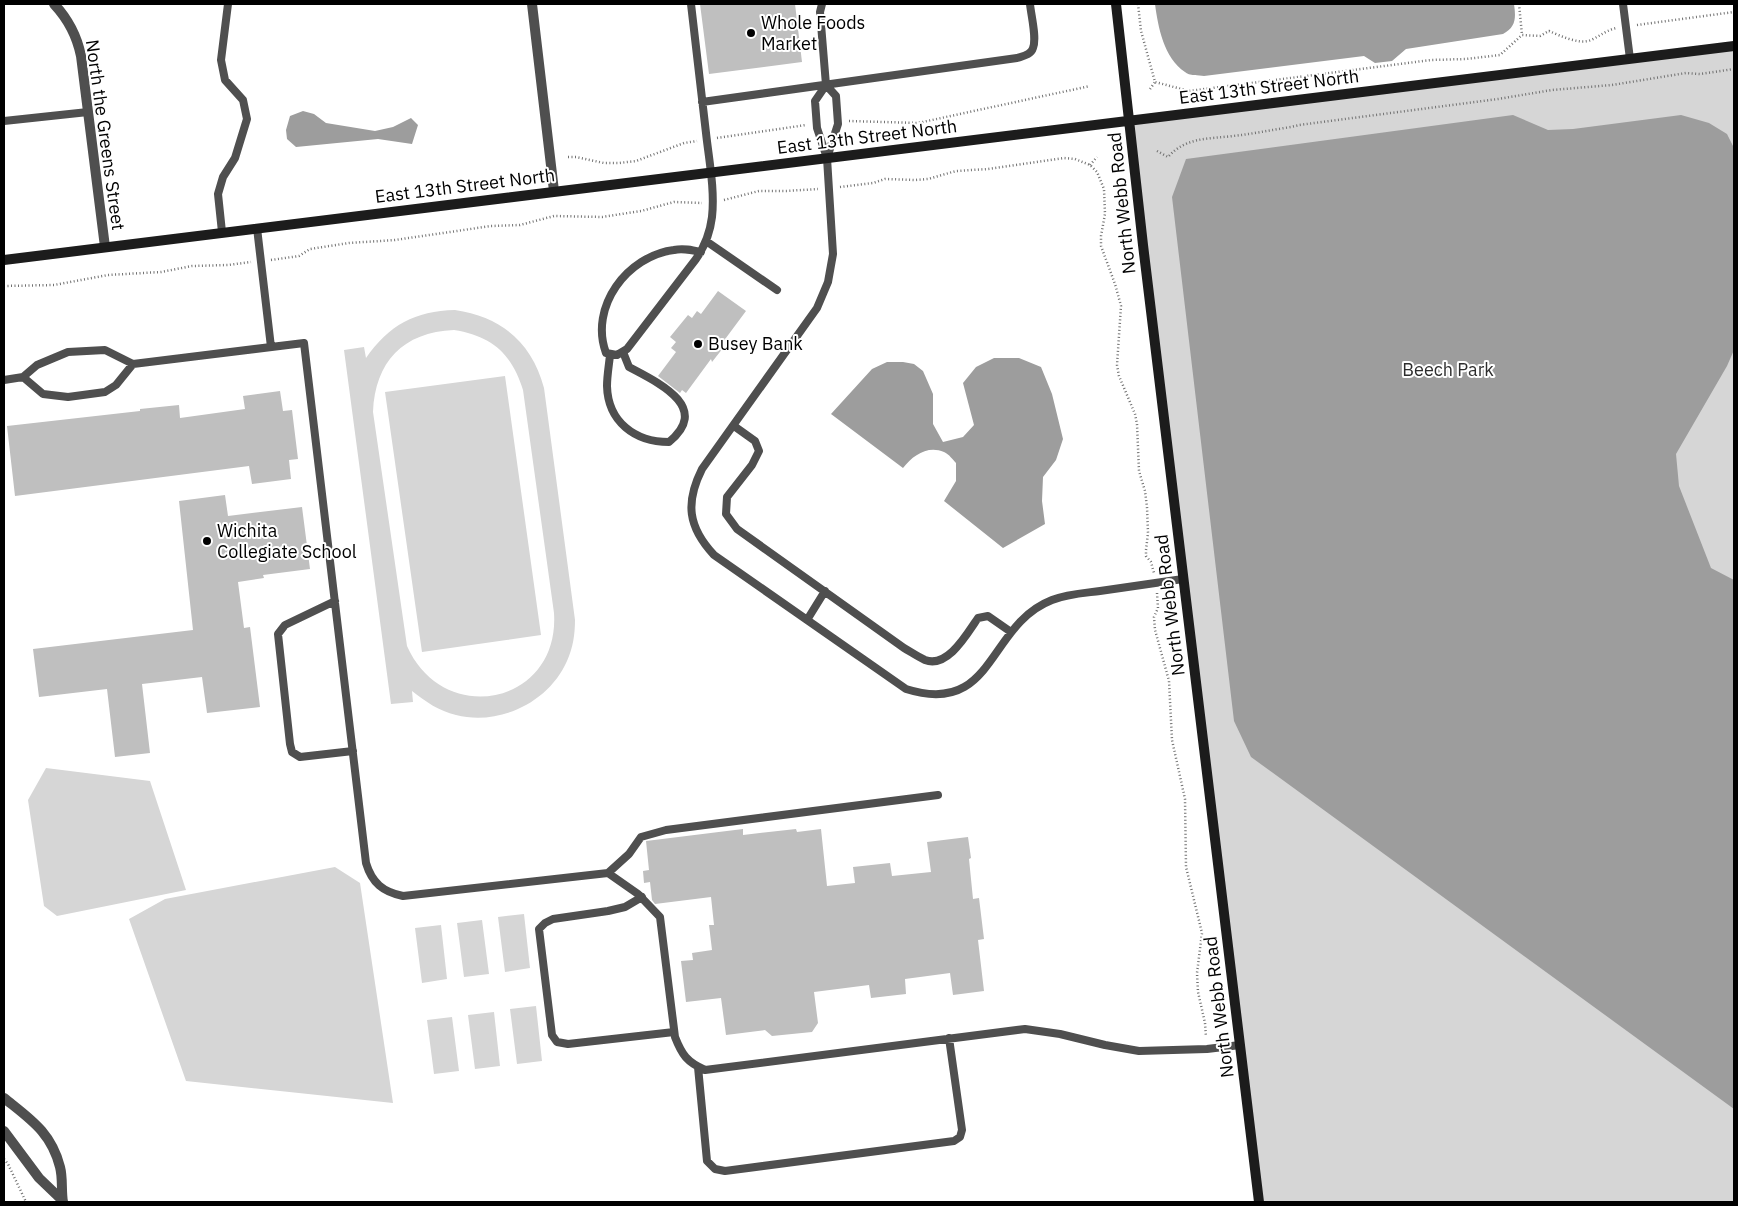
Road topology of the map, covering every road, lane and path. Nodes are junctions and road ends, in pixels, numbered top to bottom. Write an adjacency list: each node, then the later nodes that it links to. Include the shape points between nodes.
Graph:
1 (54, 4): 21 (street, North the Greens Street, via 78,44)
2 (228, 4): 33 (lane, via 221,60 225,80 243,100 247,119 235,158 223,177 218,194)
3 (532, 4): 30 (street)
4 (691, 4): 20 (lane)
5 (822, 4): 18 (lane)
6 (1030, 4): 18 (lane, via 1034,38 1033,49 1027,55)
7 (1116, 4): 22 (main road, North Webb Road)
8 (1138, 4): 17 (path, via 1141,31)
9 (1519, 4): 13 (path)
10 (1623, 4): 12 (lane)
11 (1734, 12): 12 (path)
12 (1626, 26): 13 (path, via 1609,29 1590,40 1568,38 1550,31 1540,36); 15 (lane)
13 (1522, 35): 17 (path, via 1500,55 1189,91)
14 (1734, 46): 15 (main road, East 13th Street North)
15 (1630, 58): 22 (main road, East 13th Street North)
16 (1734, 68): 24 (path, via 1202,138 1175,149 1168,157)
17 (1155, 82): 19 (path)
18 (826, 85): 20 (lane); 26 (lane, via 815,101 817,128); 26 (lane, via 836,96 838,124)
19 (1150, 88)
20 (702, 102): 28 (lane)
21 (88, 112): 23 (lane); 35 (street, North the Greens Street)
22 (1129, 120): 26 (main road, East 13th Street North); 48 (main road, North Webb Road)
23 (4, 121)
24 (1157, 151)
25 (1097, 157): 27 (path)
26 (827, 158): 28 (main road, East 13th Street North); 29 (lane)
27 (1090, 165): 29 (path, via 1064,158 956,171 928,179 885,179); 49 (path, via 1104,189 1101,246 1121,306 1117,365 1124,390 1136,414 1139,471 1148,507 1146,556 1151,562)
28 (710, 172): 30 (main road, East 13th Street North); 31 (lane)
29 (829, 188): 31 (path, via 758,191); 47 (lane, via 833,254 828,282 817,308)
30 (554, 192): 32 (main road, East 13th Street North)
31 (712, 202): 34 (lane); 38 (path, via 674,202 602,217 554,216 520,225 348,243 310,249 299,256)
32 (257, 228): 33 (main road, East 13th Street North); 38 (lane)
33 (222, 232): 35 (main road, East 13th Street North)
34 (706, 241): 36 (lane); 40 (lane)
35 (105, 247): 37 (main road, East 13th Street North)
36 (701, 252): 42 (lane); 43 (lane, via 680,249 664,252 645,259 622,279 602,316 604,350)
37 (4, 260)
38 (261, 261): 39 (path, via 108,275 54,285); 41 (lane)
39 (4, 286)
40 (777, 290)
41 (271, 347): 44 (lane); 51 (lane, via 304,343)
42 (623, 352): 43 (lane); 43 (lane, via 629,367 677,397 685,417 680,433 669,442 645,439 620,423 607,387)
43 (610, 355)
44 (133, 364): 45 (lane, via 105,350 68,352 37,365); 45 (lane, via 116,385 105,392 68,396 43,394)
45 (23, 377): 46 (lane)
46 (4, 380)
47 (734, 426): 50 (lane, via 755,441 759,451 728,497 726,514 737,529); 52 (lane, via 694,484 692,522 714,555)
48 (1183, 579): 49 (lane); 60 (main road, North Webb Road)
49 (1156, 583): 53 (lane, via 1053,599 1030,611); 61 (path, via 1158,608 1154,617 1155,630 1170,681 1172,740 1185,799 1186,867 1202,933 1197,973)
50 (825, 591): 52 (lane); 53 (lane, via 927,661 941,660 955,650 978,618 988,616)
51 (335, 601): 54 (lane); 54 (lane, via 285,625 278,634 290,744 292,752 300,757)
52 (807, 620): 53 (lane, via 906,689 937,695 964,688 990,661)
53 (1011, 632)
54 (353, 751): 56 (lane, via 366,863 370,876 392,894 403,896)
55 (938, 795): 56 (lane, via 666,830 641,837)
56 (608, 874): 57 (lane)
57 (642, 897): 58 (lane, via 660,917); 58 (lane, via 608,912 553,919 539,929 552,1035 558,1042 568,1044)
58 (674, 1032): 62 (lane, via 680,1050 692,1065)
59 (950, 1038): 61 (lane, via 1025,1029 1139,1051); 62 (lane, via 705,1070); 62 (lane, via 962,1130 954,1141 725,1171 715,1169 707,1161)
60 (1240, 1045): 61 (lane); 68 (main road, North Webb Road)
61 (1207, 1049)
62 (698, 1067)
63 (4, 1098): 67 (street, via 51,1142 60,1168)
64 (4, 1131): 67 (street, via 39,1178)
65 (4, 1159): 66 (path)
66 (26, 1202)
67 (63, 1202)
68 (1259, 1202)

